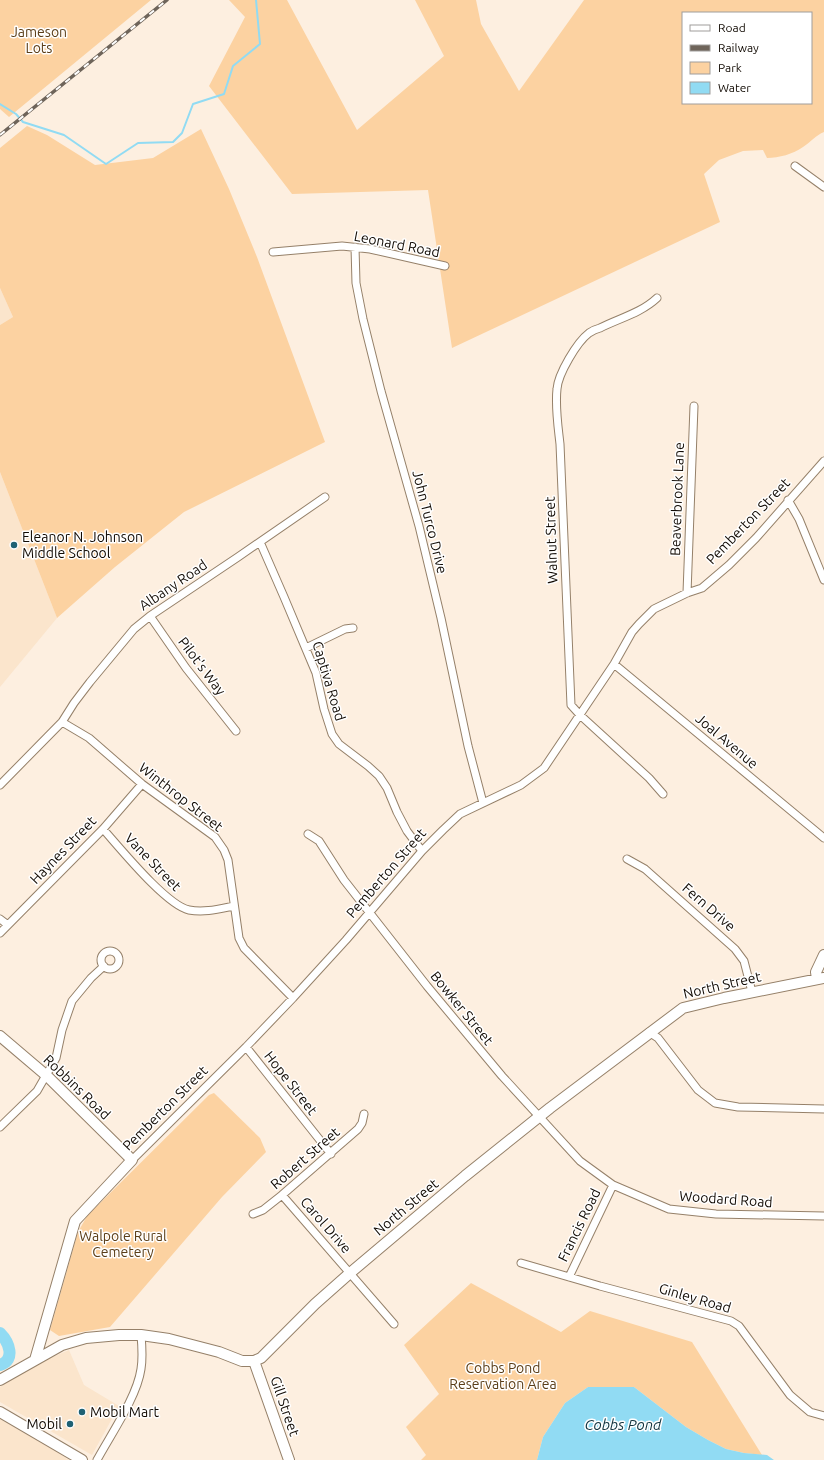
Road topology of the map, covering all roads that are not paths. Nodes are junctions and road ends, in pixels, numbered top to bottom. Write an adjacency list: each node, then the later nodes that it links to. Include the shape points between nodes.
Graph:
1 (795, 166): 2 (street)
2 (824, 187)
3 (355, 247): 4 (street, Leonard Road); 5 (street, Leonard Road); 24 (street, John Turco Drive, via 356,283 363,319 421,534)
4 (273, 252)
5 (445, 266)
6 (657, 298): 18 (street, Walnut Street, via 639,311 589,333 579,344 558,384 557,412 570,701)
7 (694, 406): 13 (street, Beaverbrook Lane)
8 (824, 461): 10 (street, Pemberton Street)
9 (325, 497): 11 (street, Albany Road)
10 (788, 500): 12 (street, via 799,519); 13 (street, Pemberton Street, via 729,565 702,588)
11 (260, 542): 14 (street, Albany Road); 16 (street, Captiva Road)
12 (824, 580)
13 (687, 593): 17 (street, Pemberton Street, via 654,609 632,632)
14 (150, 616): 19 (street, Albany Road, via 134,629 107,659); 20 (street, Pilot's Way, via 186,668)
15 (353, 628): 16 (street, via 345,629)
16 (306, 648): 28 (street, Captiva Road, via 316,674 332,734 339,744 379,776 407,831)
17 (614, 664): 18 (street, Pemberton Street); 27 (street, Joal Avenue)
18 (580, 715): 23 (street, Walnut Street); 24 (street, Pemberton Street, via 544,768 521,785)
19 (62, 722): 21 (street, Winthrop Street, via 89,738); 22 (street, Albany Road)
20 (236, 731)
21 (142, 784): 25 (street, Haynes Street); 30 (street, Winthrop Street, via 215,837 228,860)
22 (0, 785)
23 (663, 794)
24 (483, 803): 28 (street, Pemberton Street, via 460,814)
25 (103, 829): 30 (street, Vane Street, via 153,884 178,906 201,912); 33 (street, Haynes Street)
26 (308, 834): 31 (street, Bowker Street, via 319,841 344,880)
27 (824, 838)
28 (422, 851): 31 (street, Pemberton Street)
29 (627, 858): 38 (street, Fern Drive, via 645,869 735,948 744,961)
30 (234, 906): 39 (street, Winthrop Street, via 244,948)
31 (370, 912): 39 (street, Pemberton Street); 46 (street, Bowker Street, via 444,1006)
32 (0, 919): 33 (street)
33 (8, 925): 34 (street, Haynes Street)
34 (0, 933)
35 (824, 955): 37 (street, via 816,972)
36 (104, 966): 43 (street, via 90,978 72,1001 56,1058)
37 (820, 978): 38 (street, North Street)
38 (752, 992): 40 (street, North Street, via 683,1008)
39 (293, 998): 42 (street, Pemberton Street)
40 (649, 1032): 44 (street, via 658,1038 698,1090 715,1103 738,1107); 46 (street, North Street)
41 (0, 1036): 43 (street, Robbins Road)
42 (246, 1047): 48 (street, Hope Street); 49 (street, Pemberton Street)
43 (46, 1076): 47 (street, via 37,1091); 49 (street, Robbins Road)
44 (824, 1108)
45 (364, 1114): 48 (street, Robert Street, via 358,1129)
46 (539, 1116): 50 (street, Woodard Road, via 580,1161); 55 (street, North Street)
47 (0, 1127)
48 (331, 1154): 51 (street, Robert Street)
49 (132, 1160): 59 (street, Pemberton Street, via 76,1221)
50 (613, 1185): 53 (street, Woodard Road, via 669,1208 716,1214); 56 (street, Francis Road)
51 (282, 1195): 52 (street, Robert Street, via 263,1210); 55 (street, Carol Drive)
52 (253, 1214)
53 (824, 1216)
54 (521, 1263): 56 (street, Ginley Road)
55 (350, 1273): 57 (street, Carol Drive); 60 (street, North Street, via 261,1358)
56 (569, 1277): 63 (street, Ginley Road, via 731,1321 739,1326 790,1395 810,1412)
57 (394, 1324)
58 (141, 1335): 59 (street, via 76,1340); 60 (street, via 196,1345 242,1361); 65 (street, via 141,1369 135,1391)
59 (35, 1360): 61 (street)
60 (254, 1361): 66 (street, Gill Street)
61 (0, 1380)
62 (0, 1412): 64 (street)
63 (824, 1416)
64 (82, 1460)
65 (96, 1460)
66 (289, 1460)

